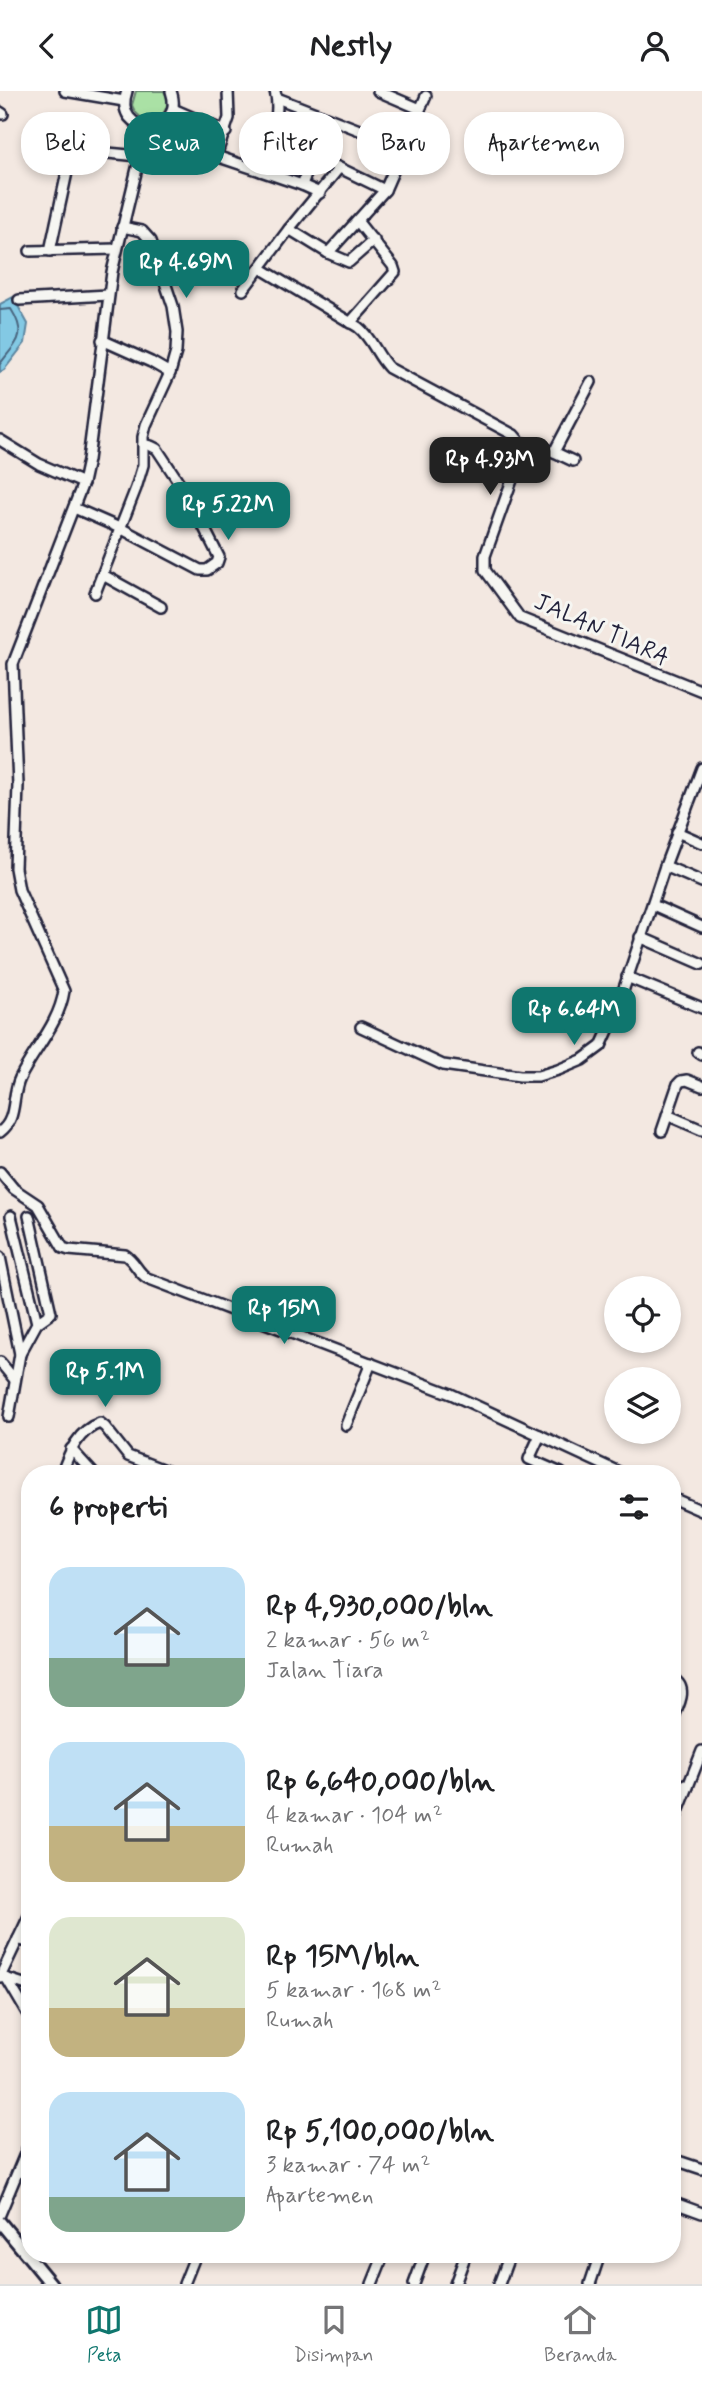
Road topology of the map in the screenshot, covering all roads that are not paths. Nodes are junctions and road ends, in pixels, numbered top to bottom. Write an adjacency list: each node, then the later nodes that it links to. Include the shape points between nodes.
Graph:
1 (65, 91): 6 (street)
2 (171, 91): 8 (street)
3 (228, 91): 14 (street)
4 (378, 91): 9 (street)
5 (276, 94): 11 (street); 12 (street)
6 (126, 96)
7 (426, 96): 9 (street)
8 (173, 109): 10 (street); 14 (street)
9 (420, 109): 13 (street)
10 (171, 112)
11 (274, 112)
12 (315, 112)
13 (419, 112)
14 (226, 132): 15 (street, via 216,156)
15 (239, 164)
16 (343, 170): 24 (street)
17 (66, 175): 32 (street)
18 (134, 175): 27 (street)
19 (273, 175): 23 (street)
20 (306, 175): 23 (street)
21 (334, 175): 25 (street)
22 (391, 175): 24 (street)
23 (302, 185): 25 (street)
24 (385, 190): 26 (street)
25 (320, 193): 28 (street)
26 (358, 222): 29 (street); 33 (street)
27 (122, 227): 30 (street); 40 (street, via 147,235 173,306 177,332)
28 (289, 229): 33 (street); 34 (street)
29 (374, 240): 33 (street, via 349,262); 38 (street, via 395,272)
30 (117, 249): 32 (street); 36 (street)
31 (30, 251): 32 (street)
32 (50, 251)
33 (328, 253)
34 (260, 268): 35 (street); 38 (street)
35 (243, 290)
36 (108, 295): 37 (street); 39 (street)
37 (19, 300)
38 (350, 323): 43 (street, via 366,334 389,368)
39 (102, 340): 40 (street); 47 (street)
40 (170, 373): 44 (street, via 146,425)
41 (591, 382): 45 (street)
42 (0, 440): 47 (street)
43 (520, 442): 45 (street); 53 (street, JALAN TIARA, via 522,452 485,556 485,570 514,610 520,618 561,636)
44 (143, 444): 49 (street, via 143,465); 49 (street, via 157,449 188,496 219,560 200,570)
45 (554, 452): 46 (street)
46 (573, 461)
47 (83, 483): 48 (street)
48 (74, 508): 49 (street); 70 (street, via 13,664 18,785 15,868 19,890 64,991 62,1007 19,1081 11,1122)
49 (122, 529): 50 (street)
50 (103, 575): 51 (street); 52 (street)
51 (95, 593)
52 (161, 607)
53 (702, 691)
54 (702, 768): 55 (street)
55 (677, 832): 56 (street); 57 (street)
56 (702, 843)
57 (665, 866): 58 (street); 59 (street)
58 (702, 882)
59 (653, 905): 60 (street); 61 (street)
60 (702, 927)
61 (640, 937): 62 (street); 63 (street)
62 (702, 964)
63 (627, 977): 64 (street); 65 (street, via 601,1047 582,1060 538,1076 443,1065)
64 (702, 1008)
65 (360, 1027)
66 (702, 1086): 67 (street, via 681,1081)
67 (667, 1115): 68 (street); 69 (street)
68 (702, 1130)
69 (662, 1131)
70 (0, 1132)
71 (0, 1172): 78 (street, via 14,1189 38,1205 64,1248 125,1255 147,1278)
72 (11, 1216): 75 (street)
73 (29, 1216): 75 (street, via 51,1313)
74 (0, 1257): 76 (street)
75 (37, 1322): 76 (street)
76 (20, 1354): 79 (street)
77 (0, 1362): 79 (street)
78 (371, 1363): 81 (street); 82 (street)
79 (15, 1380): 80 (street)
80 (9, 1417)
81 (346, 1425)
82 (540, 1435): 87 (street, via 529,1459); 88 (street)
83 (71, 1449): 84 (street); 85 (street); 86 (street, via 100,1423 128,1456)
84 (65, 1465)
85 (86, 1465)
86 (151, 1465)
87 (543, 1465)
88 (604, 1465)
89 (681, 1501): 90 (street)
90 (702, 1511)
91 (702, 1751): 93 (street)
92 (681, 1784): 93 (street)
93 (688, 1787): 94 (street)
94 (681, 1804)
95 (21, 1933): 96 (street)
96 (18, 1939): 97 (street); 98 (street)
97 (21, 1940)
98 (2, 1977): 99 (street); 100 (street)
99 (21, 1983)
100 (21, 2005)
101 (681, 2162): 103 (street)
102 (21, 2164): 106 (street)
103 (702, 2169)
104 (681, 2205): 105 (street)
105 (702, 2213)
106 (0, 2214)
107 (0, 2222): 108 (main road)
108 (21, 2248)
109 (34, 2263): 116 (main road)
110 (192, 2263): 117 (street)
111 (380, 2263): 118 (street)
112 (422, 2263): 119 (street)
113 (463, 2263): 120 (street)
114 (507, 2263): 121 (street)
115 (597, 2263): 122 (street)
116 (51, 2284)
117 (184, 2284)
118 (372, 2284)
119 (414, 2284)
120 (455, 2284)
121 (499, 2284)
122 (590, 2284)

